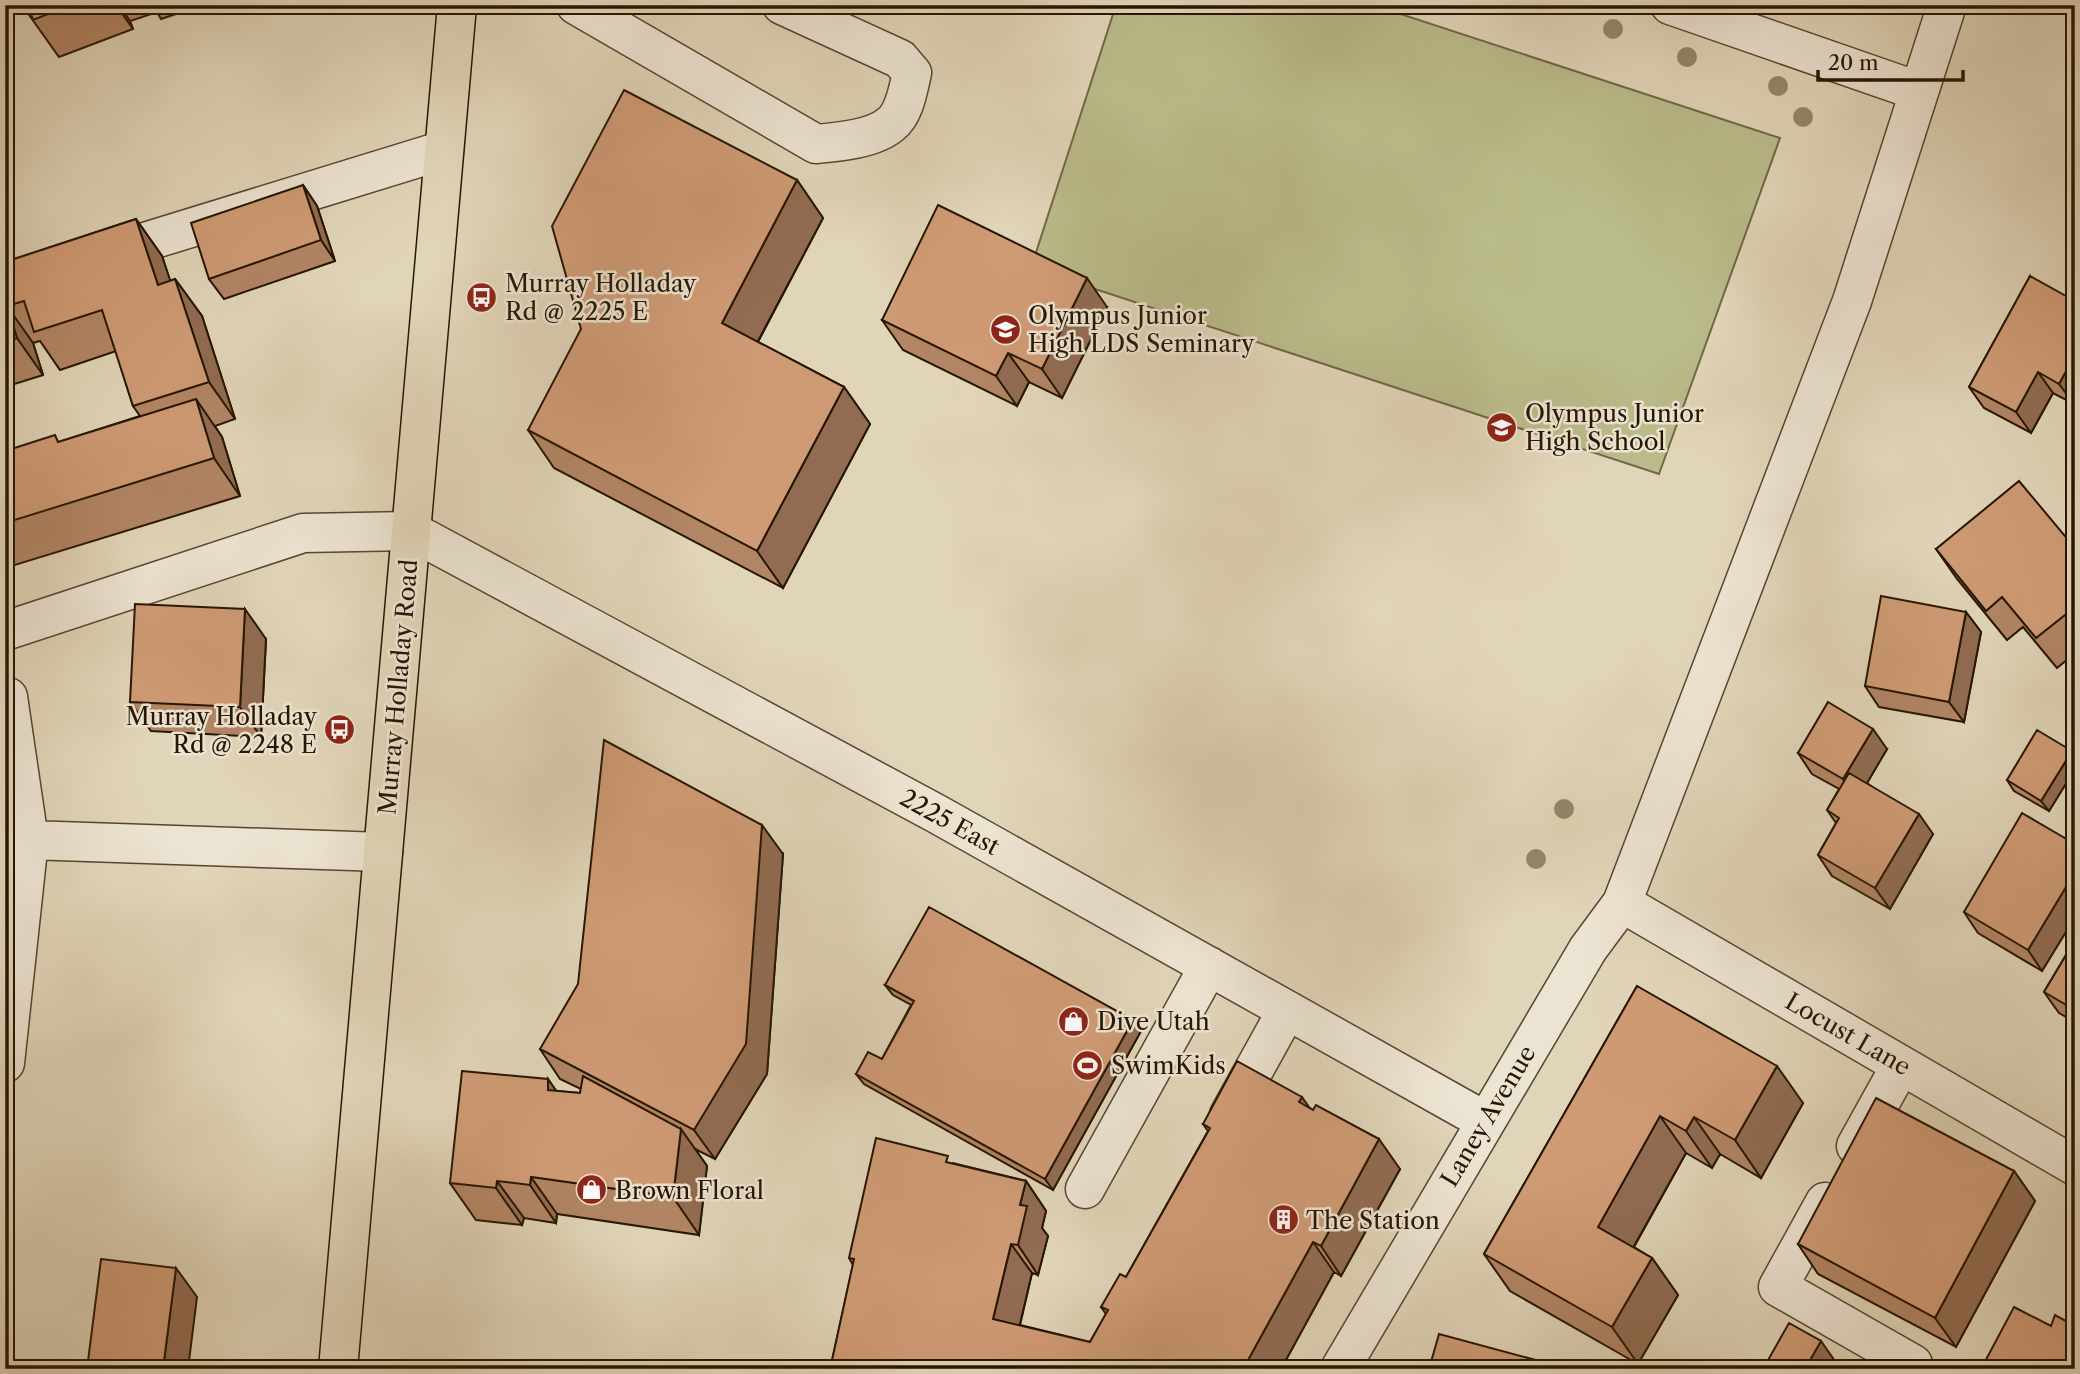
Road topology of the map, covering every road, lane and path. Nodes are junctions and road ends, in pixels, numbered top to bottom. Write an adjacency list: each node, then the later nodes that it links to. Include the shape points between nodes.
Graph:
1 (457, 5): 7 (main road, Murray Holladay Road)
2 (576, 5): 3 (street, via 816,144 852,141 891,124 905,102 912,73 900,58)
3 (782, 5)
4 (1671, 5): 6 (street)
5 (1947, 5): 6 (street, Laney Avenue)
6 (1918, 91): 14 (street, Laney Avenue, via 1852,301)
7 (444, 150): 8 (street); 9 (main road, Murray Holladay Road)
8 (5, 285)
9 (411, 531): 10 (street, via 303,533); 13 (main road, Murray Holladay Road); 15 (street, 2225 East)
10 (5, 631)
11 (5, 698): 12 (street)
12 (29, 840): 13 (street); 17 (street)
13 (383, 852): 24 (main road, Murray Holladay Road)
14 (1622, 903): 18 (street, Locust Lane); 19 (street, Laney Avenue, via 1588,949)
15 (1209, 966): 16 (street, 2225 East); 22 (street)
16 (1287, 1010): 19 (street, 2225 East); 20 (street)
17 (5, 1063)
18 (1901, 1065): 21 (street, Locust Lane); 23 (street, via 1778,1287)
19 (1485, 1121): 25 (street, Laney Avenue)
20 (1214, 1141)
21 (2075, 1166)
22 (1085, 1189)
23 (1913, 1364)
24 (338, 1369)
25 (1340, 1369)

